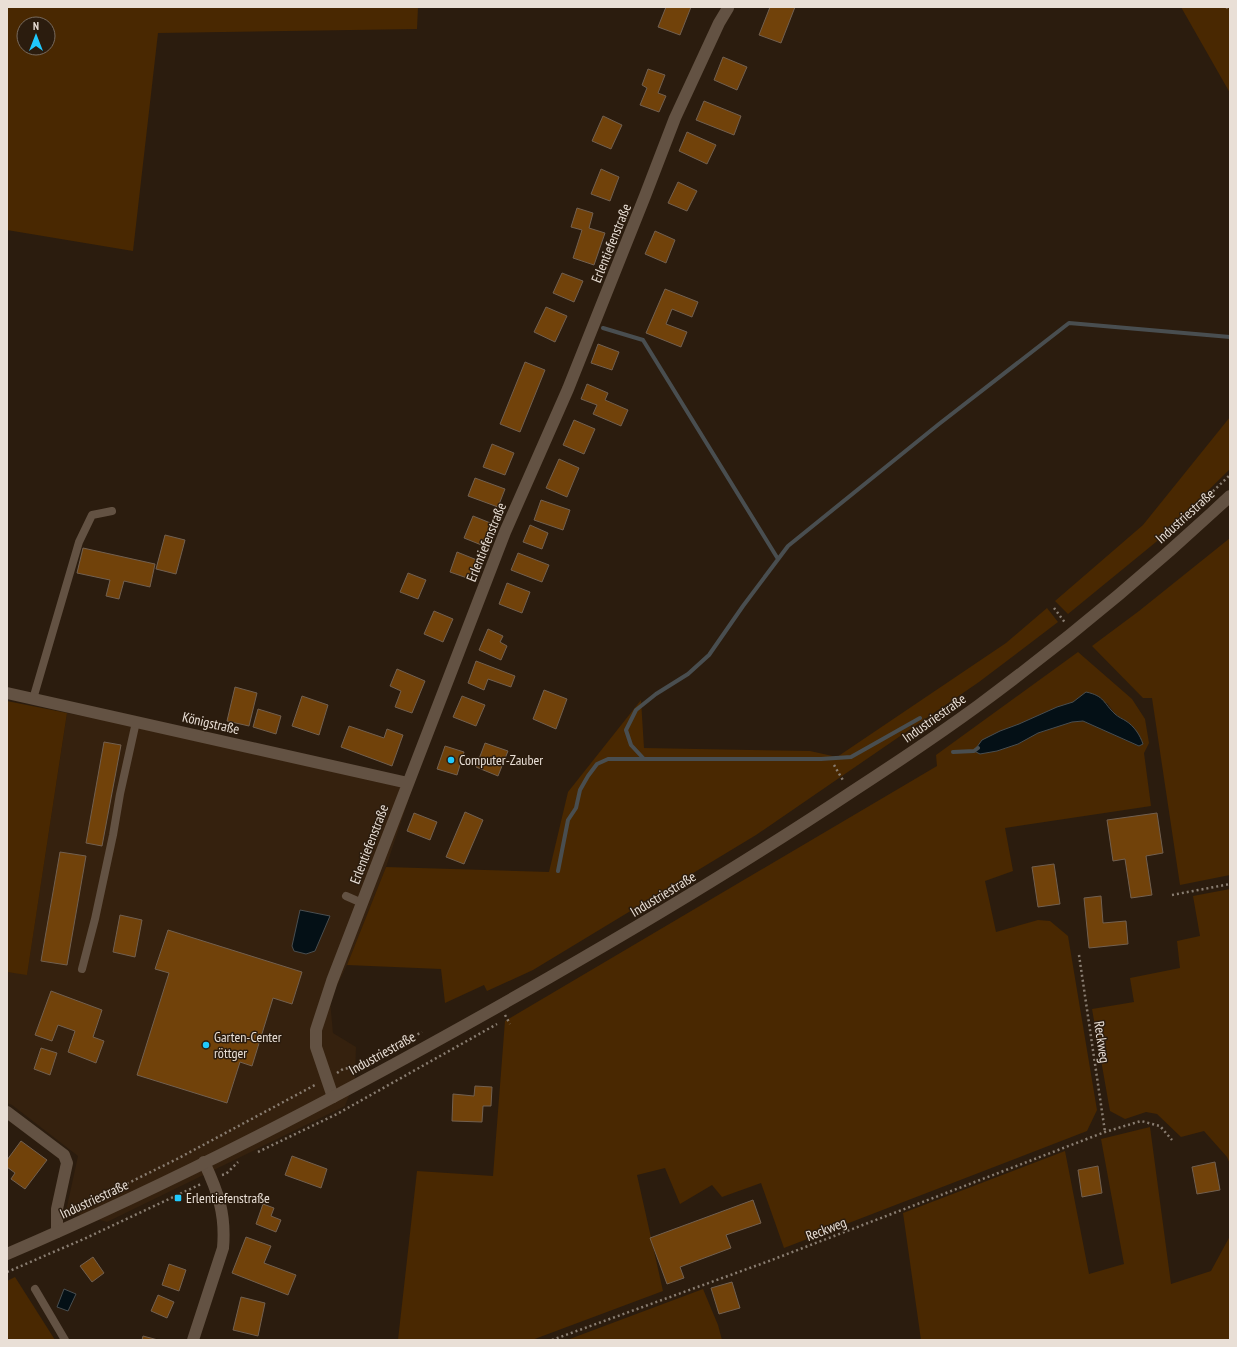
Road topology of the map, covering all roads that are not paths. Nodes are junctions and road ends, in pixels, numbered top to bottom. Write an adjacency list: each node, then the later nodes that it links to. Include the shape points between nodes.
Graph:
1 (728, 7): 7 (street, Erlentiefenstraße, via 718,23 675,118 568,389 505,532)
2 (1230, 496): 11 (street, Industriestraße, via 1125,590 978,706 777,842 663,912 500,1006)
3 (112, 511): 5 (lane, via 92,515 79,542)
4 (7, 693): 5 (street, Königstraße)
5 (33, 699): 6 (street, Königstraße)
6 (136, 722): 7 (street, Königstraße); 10 (lane, via 95,919)
7 (408, 783): 9 (street, Erlentiefenstraße)
8 (346, 896): 9 (lane)
9 (362, 902): 11 (street, Erlentiefenstraße, via 316,1030 316,1047)
10 (82, 968)
11 (333, 1097): 13 (street, Industriestraße)
12 (7, 1112): 14 (street, Industriestraße, via 64,1155 67,1163 57,1209)
13 (204, 1162): 14 (street, Industriestraße); 18 (street, via 217,1191 224,1232 223,1248)
14 (58, 1232): 15 (street, Industriestraße)
15 (7, 1254)
16 (36, 1289): 17 (lane)
17 (65, 1340)
18 (193, 1340)

